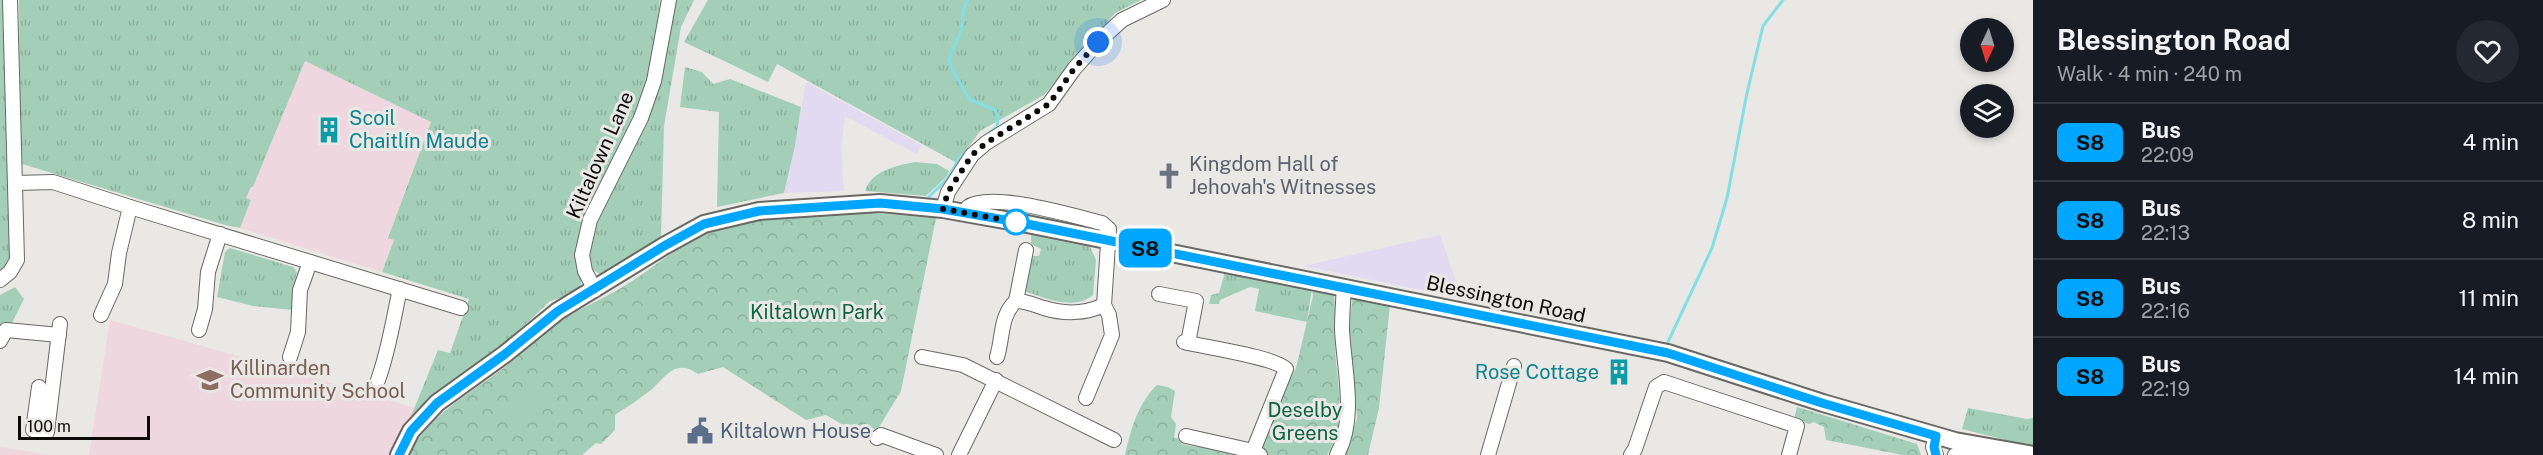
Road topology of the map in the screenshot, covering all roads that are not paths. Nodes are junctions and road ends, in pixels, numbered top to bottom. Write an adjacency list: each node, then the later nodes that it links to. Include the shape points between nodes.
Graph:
1 (10, 0): 4 (street)
2 (669, 0): 14 (street, Kiltalown Lane, via 651,90 641,118 590,220 582,255)
3 (1163, 0): 6 (street, via 1122,20 1074,69 1049,104 972,155 948,192)
4 (16, 183): 5 (street, via 53,182); 11 (street, via 17,260)
5 (130, 207): 7 (street); 19 (street, via 115,284)
6 (943, 209): 8 (main road, Blessington Road); 14 (main road, Blessington Road, via 880,203 759,211 704,224)
7 (219, 234): 10 (street); 20 (street, via 208,272)
8 (1108, 241): 12 (main road, Blessington Road); 17 (street)
9 (1026, 250): 16 (street)
10 (310, 262): 13 (street); 22 (street, via 300,290 298,332)
11 (0, 280)
12 (1344, 287): 31 (main road, Blessington Road, via 1668,353); 40 (street, via 1347,415)
13 (400, 289): 18 (street); 26 (street)
14 (595, 290): 37 (main road, Blessington Road, via 558,311 437,403 411,431)
15 (1159, 294): 35 (street, via 1196,302 1186,343 1266,360 1286,369)
16 (1016, 301): 17 (street, via 1076,312); 24 (street, via 1004,321)
17 (1104, 305): 29 (street, via 1112,335)
18 (461, 308)
19 (101, 315)
20 (199, 330)
21 (0, 341): 28 (street, via 6,330 60,329 47,432 33,430)
22 (290, 357)
23 (922, 357): 27 (street, via 963,365)
24 (997, 357)
25 (1514, 366): 41 (street)
26 (378, 380)
27 (996, 380): 33 (street); 39 (street)
28 (39, 387)
29 (1086, 398)
30 (1186, 436): 35 (street)
31 (1936, 436): 34 (main road, Blessington Road); 43 (street)
32 (877, 438): 38 (street, via 881,435)
33 (1114, 440)
34 (1994, 449): 44 (street, via 1974,449); 45 (main road, Blessington Road)
35 (1256, 453)
36 (1638, 453): 42 (street, via 1656,387 1664,382 1797,426)
37 (399, 455)
38 (936, 455)
39 (959, 455)
40 (1337, 455)
41 (1488, 455)
42 (1789, 455)
43 (1936, 455)
44 (1955, 455)
45 (2033, 455)

